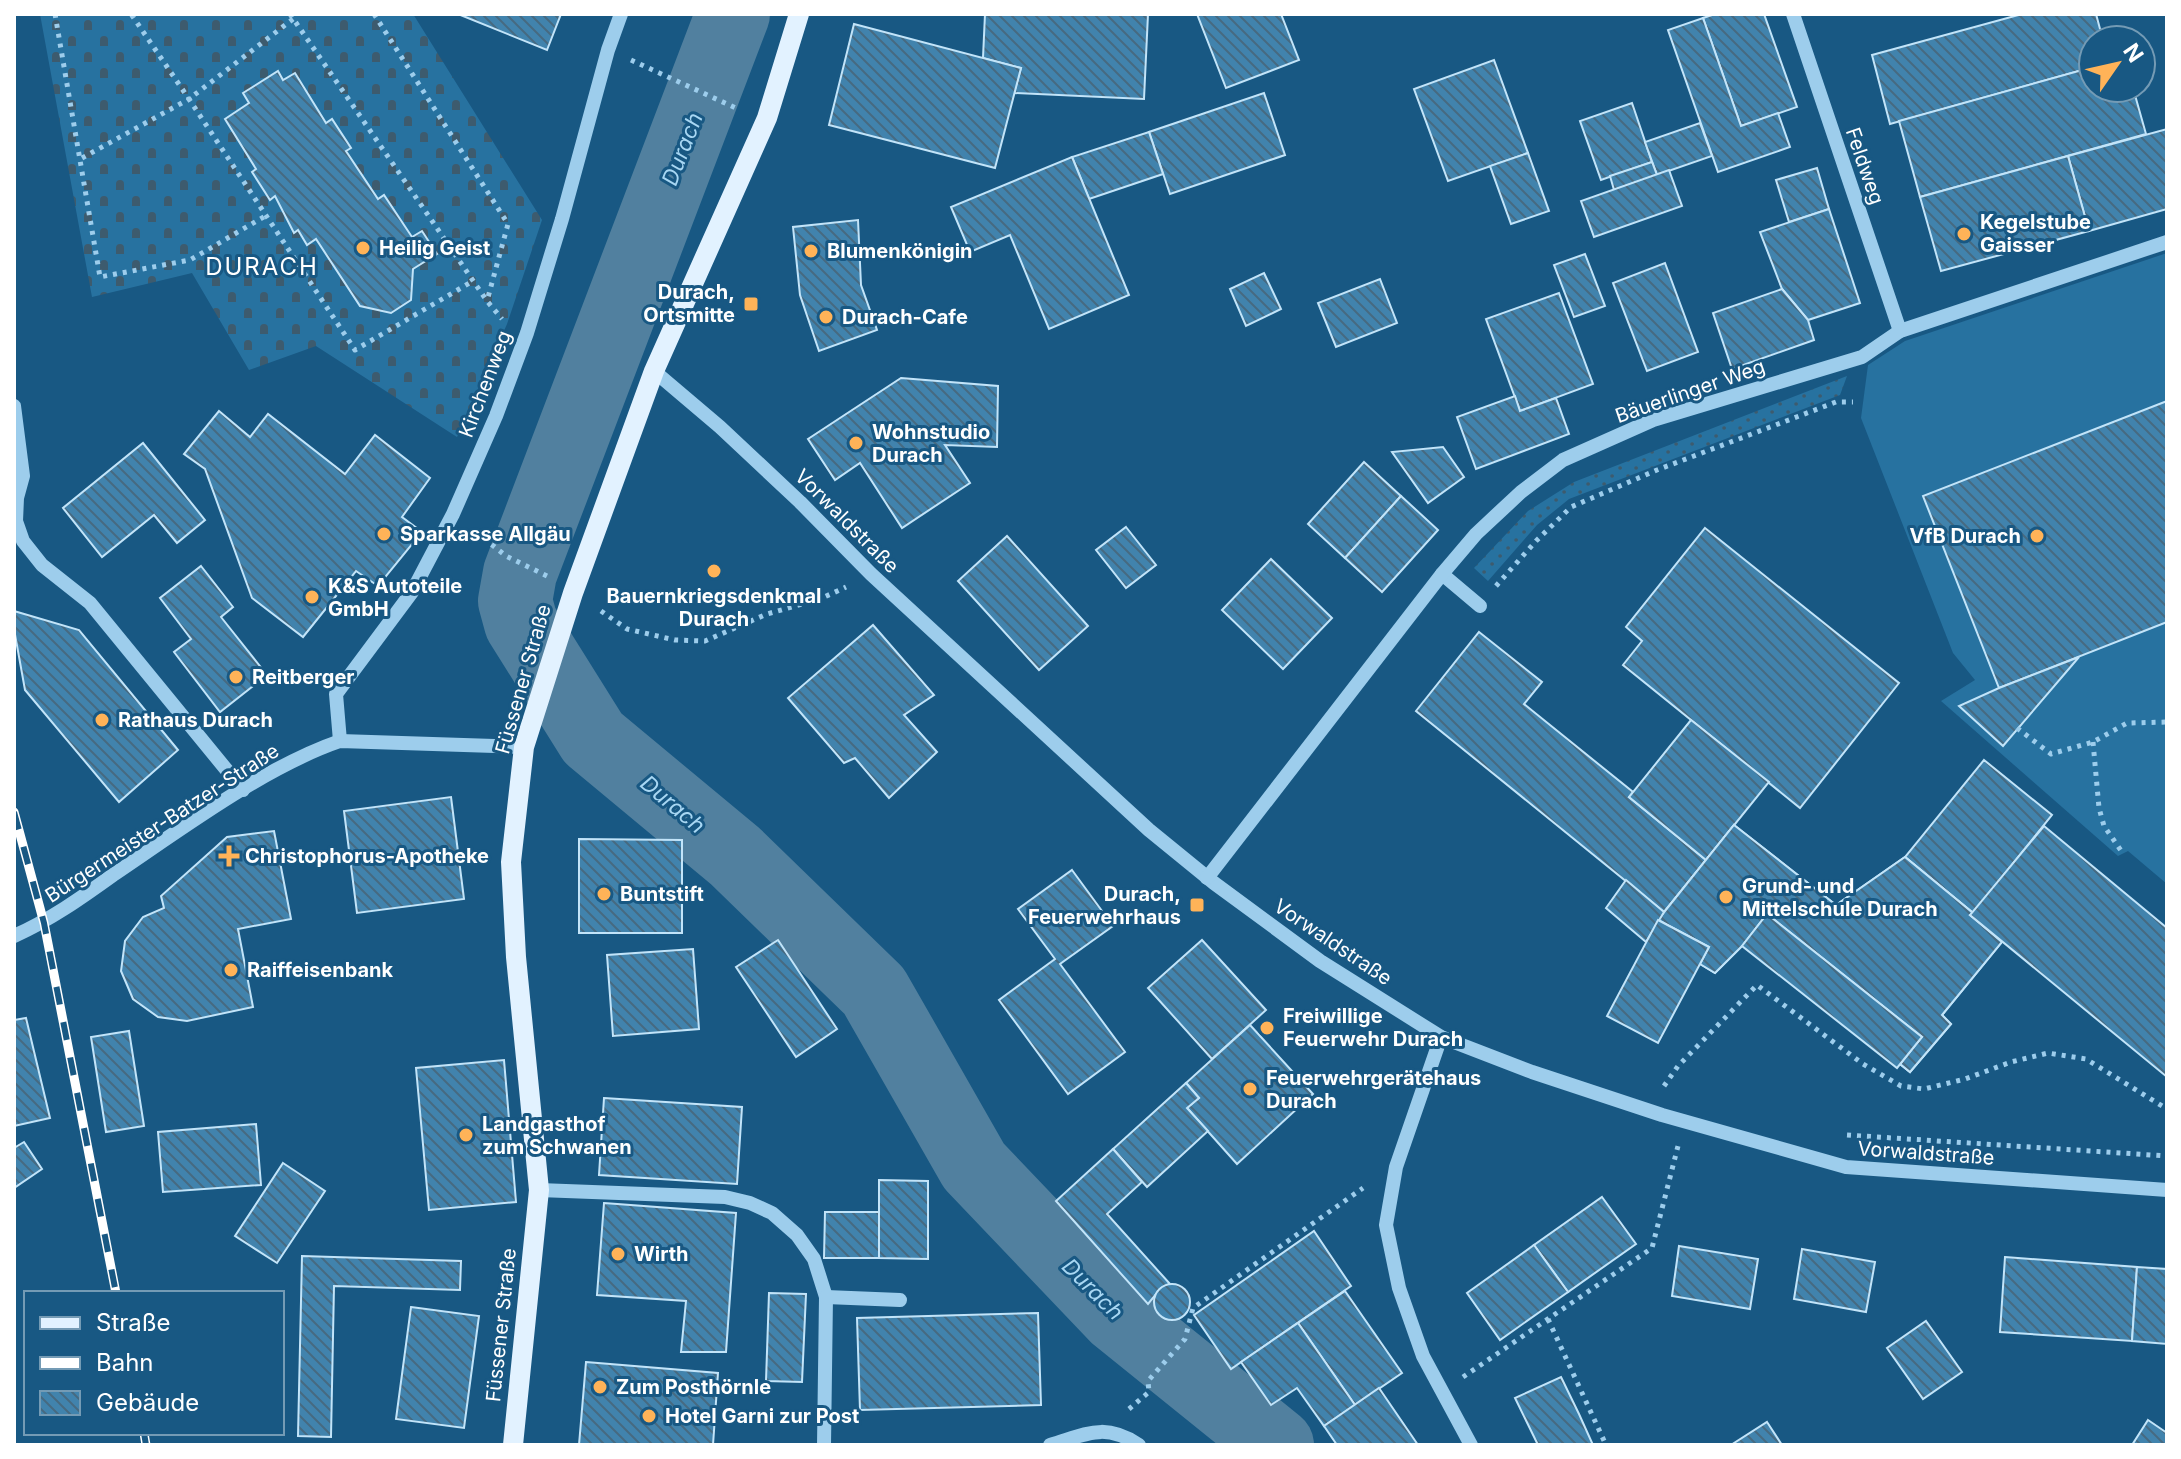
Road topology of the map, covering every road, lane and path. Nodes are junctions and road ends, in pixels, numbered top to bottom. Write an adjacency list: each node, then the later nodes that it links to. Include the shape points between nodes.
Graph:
1 (55, 14): 11 (path)
2 (131, 14): 9 (path)
3 (374, 14): 15 (path, via 508,224)
4 (621, 14): 8 (street, Kirchenweg)
5 (799, 14): 18 (main road, Füssener Straße, via 767,118)
6 (1793, 14): 16 (street, Feldweg)
7 (292, 16): 9 (path); 14 (path)
8 (608, 50): 10 (path); 17 (street, Kirchenweg)
9 (189, 99): 11 (path); 12 (path)
10 (739, 109)
11 (82, 158): 12 (path, via 100,277 190,260)
12 (267, 215): 14 (path, via 355,350)
13 (2167, 242): 16 (street, Bäuerlinger Weg)
14 (473, 281): 15 (path)
15 (487, 301): 17 (path, via 507,324)
16 (1900, 331): 24 (street, Bäuerlinger Weg, via 1862,357 1653,420 1563,460 1476,534)
17 (527, 333): 22 (street, Kirchenweg)
18 (654, 371): 23 (street, Vorwaldstraße, via 720,427); 25 (main road, Füssener Straße)
19 (1853, 402): 26 (path, via 1836,402 1571,507)
20 (14, 406): 21 (street, via 23,476)
21 (15, 498): 32 (street, via 23,541 42,565 90,603)
22 (453, 514): 25 (path, via 506,556); 29 (street, Kirchenweg, via 412,592 336,694)
23 (871, 574): 25 (path, via 820,599 767,614 705,641 627,629); 34 (street, Vorwaldstraße)
24 (1442, 574): 26 (street); 34 (street, Bäuerlinger Weg)
25 (573, 593): 31 (main road, Füssener Straße)
26 (1480, 606)
27 (2167, 722): 30 (path, via 2127,723)
28 (2017, 728): 30 (path, via 2051,754)
29 (340, 741): 31 (street, Bürgermeister-Batzer-Straße); 32 (street, Bürgermeister-Batzer-Straße)
30 (2093, 742): 33 (path, via 2099,808)
31 (524, 747): 43 (main road, Füssener Straße, via 511,862)
32 (243, 790): 35 (street, Bürgermeister-Batzer-Straße, via 44,923)
33 (2122, 852)
34 (1207, 878): 36 (street, Vorwaldstraße, via 1320,961)
35 (14, 936)
36 (1441, 1037): 38 (street, Vorwaldstraße); 42 (street)
37 (2167, 1109): 38 (path, via 2086,1059 2048,1053 1951,1083 1924,1089 1901,1086 1757,985 1678,1066)
38 (1648, 1110): 39 (street, Vorwaldstraße)
39 (1684, 1121): 44 (street, Vorwaldstraße, via 1846,1167); 47 (path, via 1652,1248)
40 (1843, 1135): 41 (path)
41 (2167, 1156)
42 (1396, 1167): 48 (path, via 1193,1308 1185,1339); 49 (street, via 1386,1225 1399,1288 1423,1356)
43 (539, 1190): 45 (street, via 725,1197 750,1203 772,1213 797,1235 814,1259); 50 (main road, Füssener Straße)
44 (2167, 1190)
45 (826, 1297): 46 (street); 51 (street)
46 (900, 1300)
47 (1548, 1319): 49 (path); 55 (path)
48 (1148, 1381)
49 (1442, 1391): 54 (street)
50 (513, 1445)
51 (824, 1445)
52 (1050, 1445): 53 (street, via 1104,1430)
53 (1139, 1445)
54 (1471, 1445)
55 (1606, 1445)

